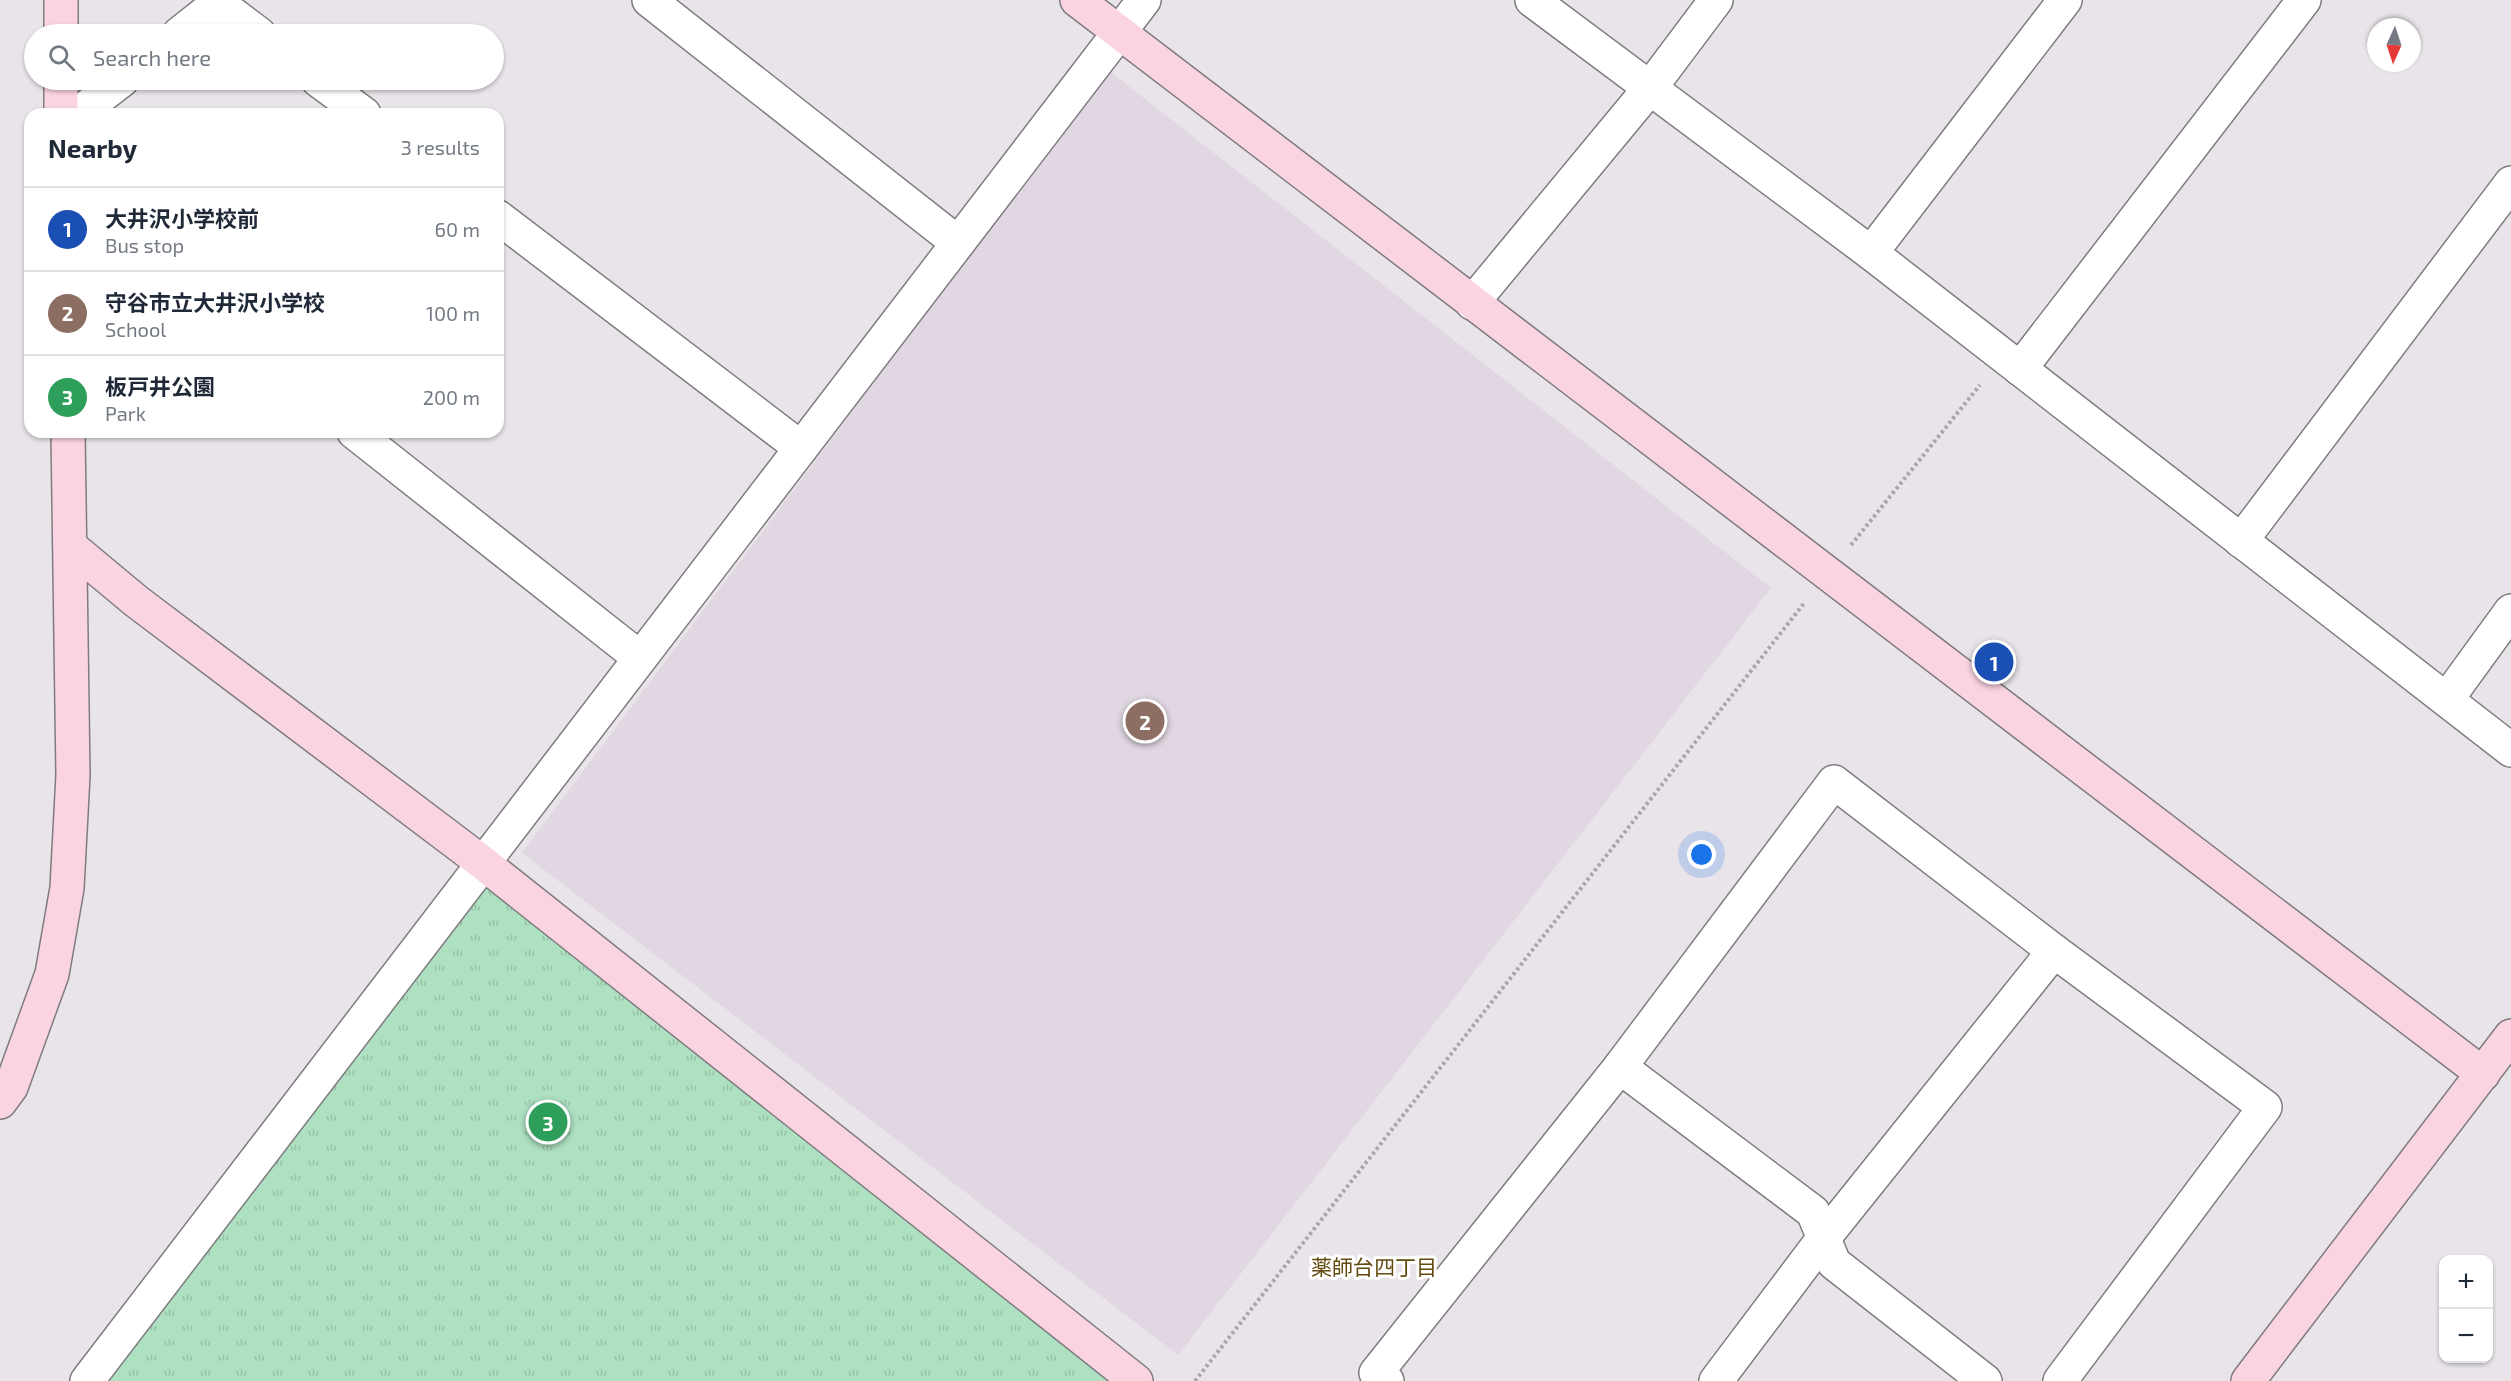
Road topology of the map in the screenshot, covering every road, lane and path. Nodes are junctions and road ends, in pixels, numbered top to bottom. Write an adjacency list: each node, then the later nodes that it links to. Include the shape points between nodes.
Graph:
1 (61, 0): 10 (street)
2 (649, 0): 23 (street)
3 (1077, 0): 13 (street)
4 (1144, 0): 13 (street)
5 (1532, 0): 14 (street)
6 (1716, 0): 14 (street)
7 (2065, 0): 24 (street)
8 (2304, 0): 26 (street)
9 (220, 2): 11 (street); 12 (street)
10 (61, 24)
11 (192, 24)
12 (248, 24)
13 (1119, 32): 23 (street); 25 (street)
14 (1650, 88): 24 (street); 25 (street)
15 (61, 90): 18 (street)
16 (109, 90): 19 (street)
17 (332, 90): 20 (street)
18 (61, 108)
19 (86, 108)
20 (356, 108)
21 (2511, 183): 30 (street)
22 (504, 222): 29 (street)
23 (958, 243): 29 (street)
24 (1870, 253): 26 (street)
25 (1472, 303): 32 (street)
26 (2012, 362): 30 (street); 32 (path)
27 (68, 438): 31 (street)
28 (362, 438): 34 (street)
29 (801, 448): 34 (street)
30 (2241, 541): 35 (street)
31 (70, 546): 37 (street, via 136,601); 42 (street, via 73,775 68,888 52,974 11,1087)
32 (1827, 574): 41 (street); 46 (path)
33 (2511, 611): 35 (street)
34 (640, 658): 37 (street)
35 (2447, 699): 36 (street)
36 (2511, 750)
37 (483, 863): 44 (street); 45 (street)
38 (2054, 951): 40 (street, via 1834,782); 43 (street); 50 (street, via 2265,1107)
39 (2511, 1036): 41 (street)
40 (1620, 1067): 43 (street, via 1813,1212); 47 (street, via 1376,1372)
41 (2483, 1074): 51 (street)
42 (0, 1102)
43 (1822, 1239): 48 (street); 49 (street, via 1834,1263)
44 (87, 1381)
45 (1136, 1381)
46 (1196, 1381)
47 (1387, 1381)
48 (1716, 1381)
49 (1985, 1381)
50 (2060, 1381)
51 (2248, 1381)

